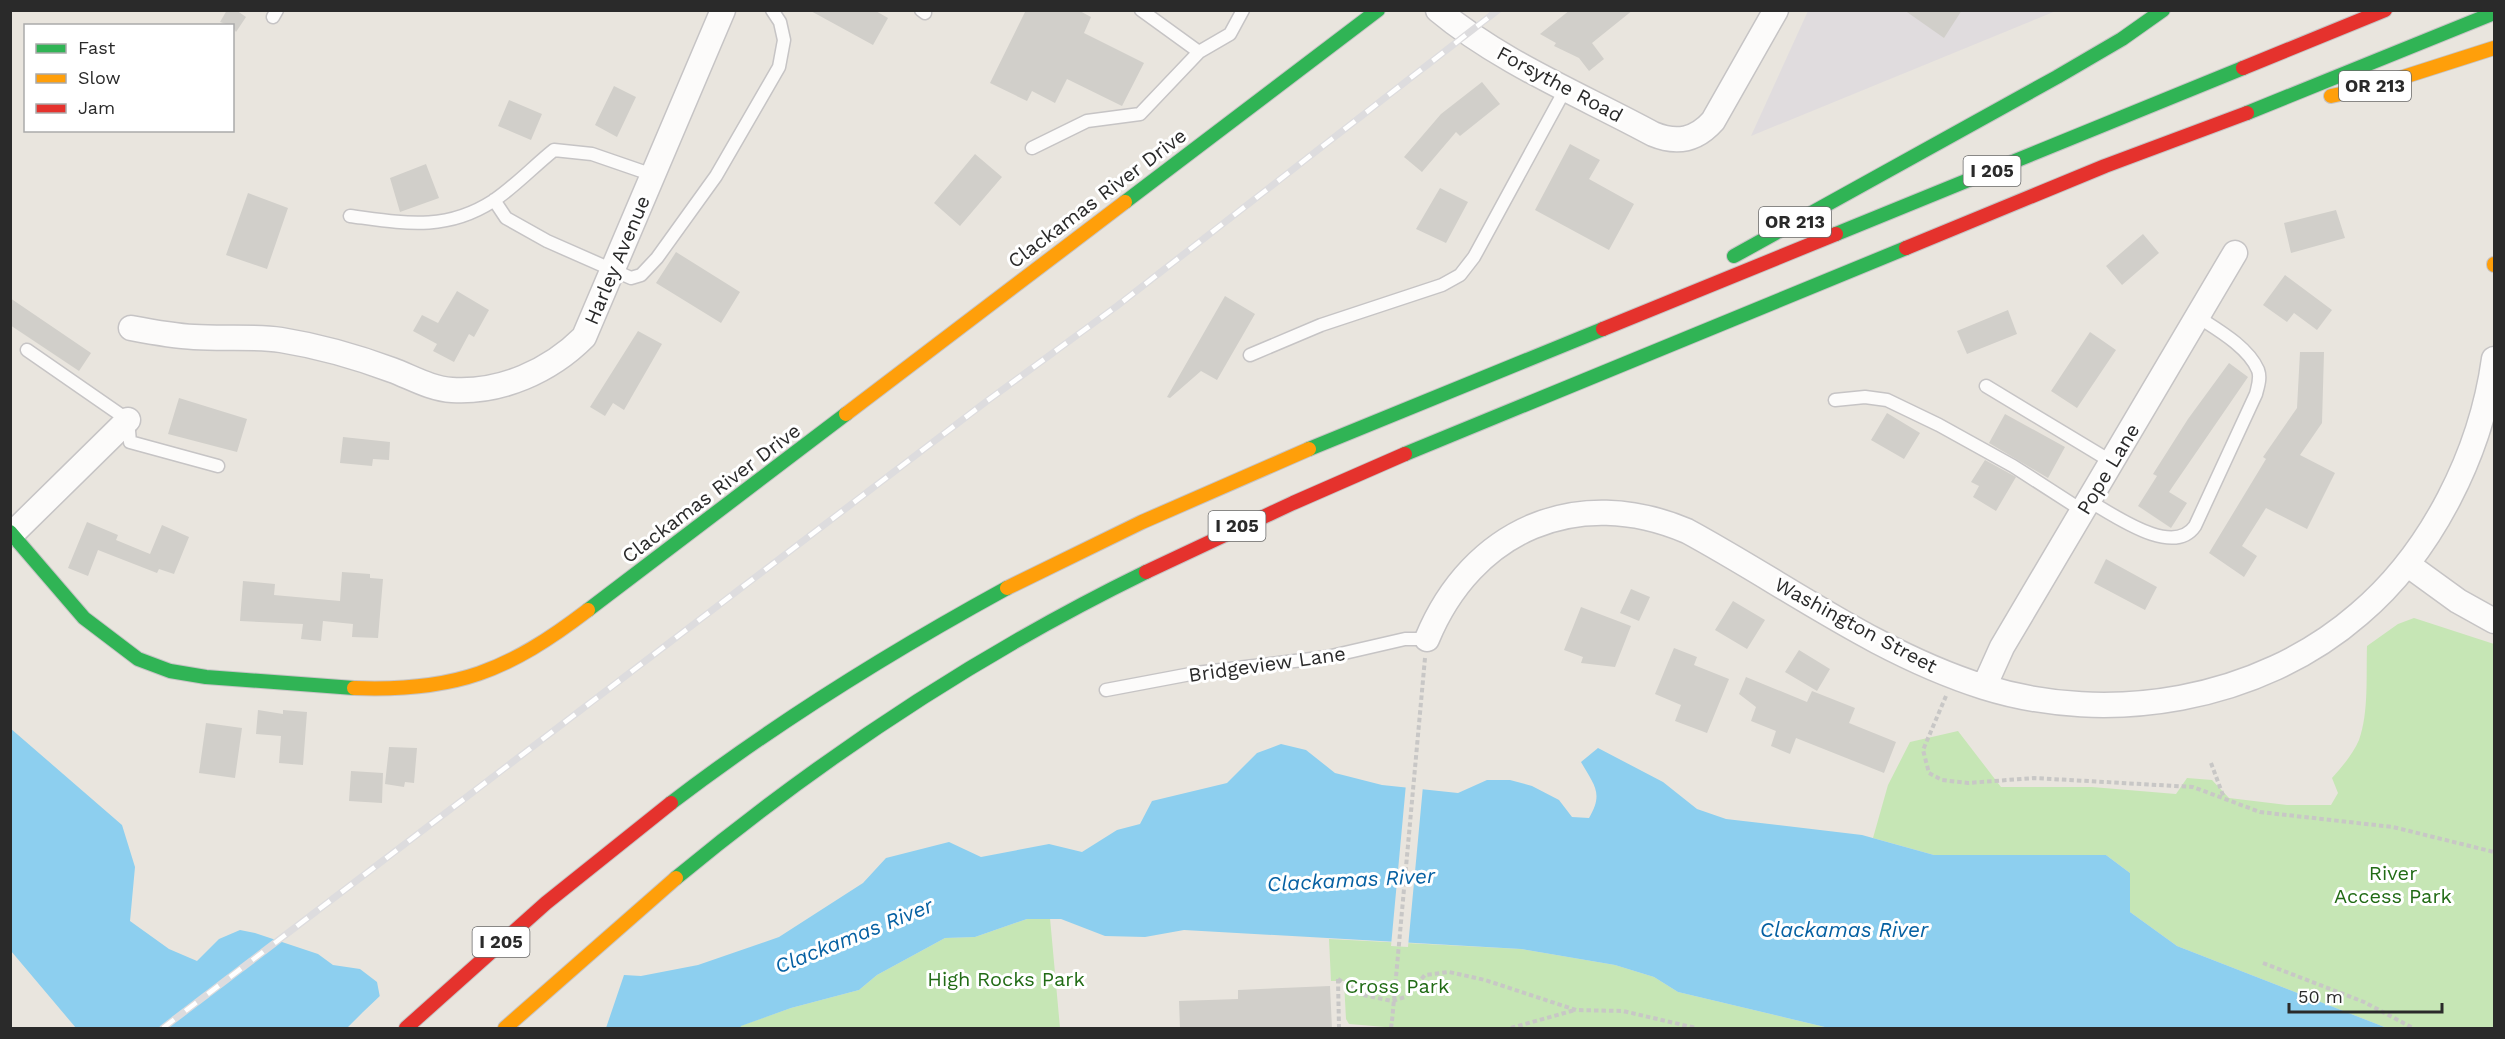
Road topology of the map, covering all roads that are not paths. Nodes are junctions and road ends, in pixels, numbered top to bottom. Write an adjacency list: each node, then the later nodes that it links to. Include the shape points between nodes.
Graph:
1 (723, 10): 18 (street, Harley Avenue)
2 (772, 10): 23 (lane, via 780,22 783,56 716,176 641,276 631,278)
3 (1141, 10): 14 (lane)
4 (1243, 10): 14 (lane, via 1230,34)
5 (1378, 10): 12 (main road, Clackamas River Drive)
6 (1438, 10): 15 (street, Forsythe Road, via 1468,34)
7 (1776, 10): 15 (street, Forsythe Road, via 1713,121 1688,139 1665,139)
8 (2163, 10): 22 (main road, OR 213, via 2057,77)
9 (2385, 10): 27 (main road, I 205)
10 (2494, 13): 16 (main road, I 205)
11 (1335, 27): 12 (main road)
12 (1331, 46): 37 (main road, Clackamas River Drive, via 562,630 528,653 483,675 437,685 358,688 199,675 156,666 121,648 84,619)
13 (2494, 48): 16 (main road, OR 213, via 2369,88)
14 (1199, 52): 17 (lane, via 1140,114 1087,121)
15 (1566, 88): 29 (lane, via 1474,257 1460,275)
16 (2252, 111): 44 (main road, I 205, via 2109,165 1521,405 1230,529 1055,619 795,785 675,879)
17 (1032, 148)
18 (653, 175): 19 (lane, via 592,154 554,150); 23 (street, Harley Avenue)
19 (494, 200): 20 (lane, via 457,220 424,224); 23 (lane, via 506,218)
20 (350, 216)
21 (2235, 254): 25 (street, Pope Lane)
22 (1723, 262)
23 (612, 270): 26 (street, Harley Avenue, via 584,337 569,352 538,371 484,388 451,390 367,362 281,340 194,337)
24 (1702, 274): 27 (main road)
25 (2198, 317): 34 (street, Pope Lane); 36 (lane, via 2226,335 2244,353 2258,370 2260,380 2196,526 2184,537 2152,534)
26 (131, 328)
27 (1599, 331): 43 (main road, I 205, via 1277,462 1129,527 919,637 823,696 715,770 598,858)
28 (27, 350): 33 (lane)
29 (1250, 355)
30 (2494, 359): 38 (street, Washington Street, via 2485,408 2461,472)
31 (1986, 386): 34 (lane)
32 (1835, 400): 36 (lane, via 1887,400)
33 (128, 420): 35 (lane, via 130,442); 37 (street)
34 (2112, 462): 36 (street, Pope Lane)
35 (218, 466)
36 (2086, 506): 41 (street, Pope Lane, via 2002,647)
37 (11, 533)
38 (2407, 564): 39 (street); 41 (street, Washington Street, via 2368,606 2332,634 2273,668 2220,687 2167,700 2109,706 2052,702)
39 (2494, 621)
40 (1426, 649): 41 (street, Washington Street, via 1452,591 1477,562 1506,540 1554,519 1618,513 1660,520 1687,531 1868,637); 42 (lane, Bridgeview Lane, via 1405,639 1328,657 1196,673)
41 (1984, 687)
42 (1106, 690)
43 (406, 1029)
44 (505, 1029)

